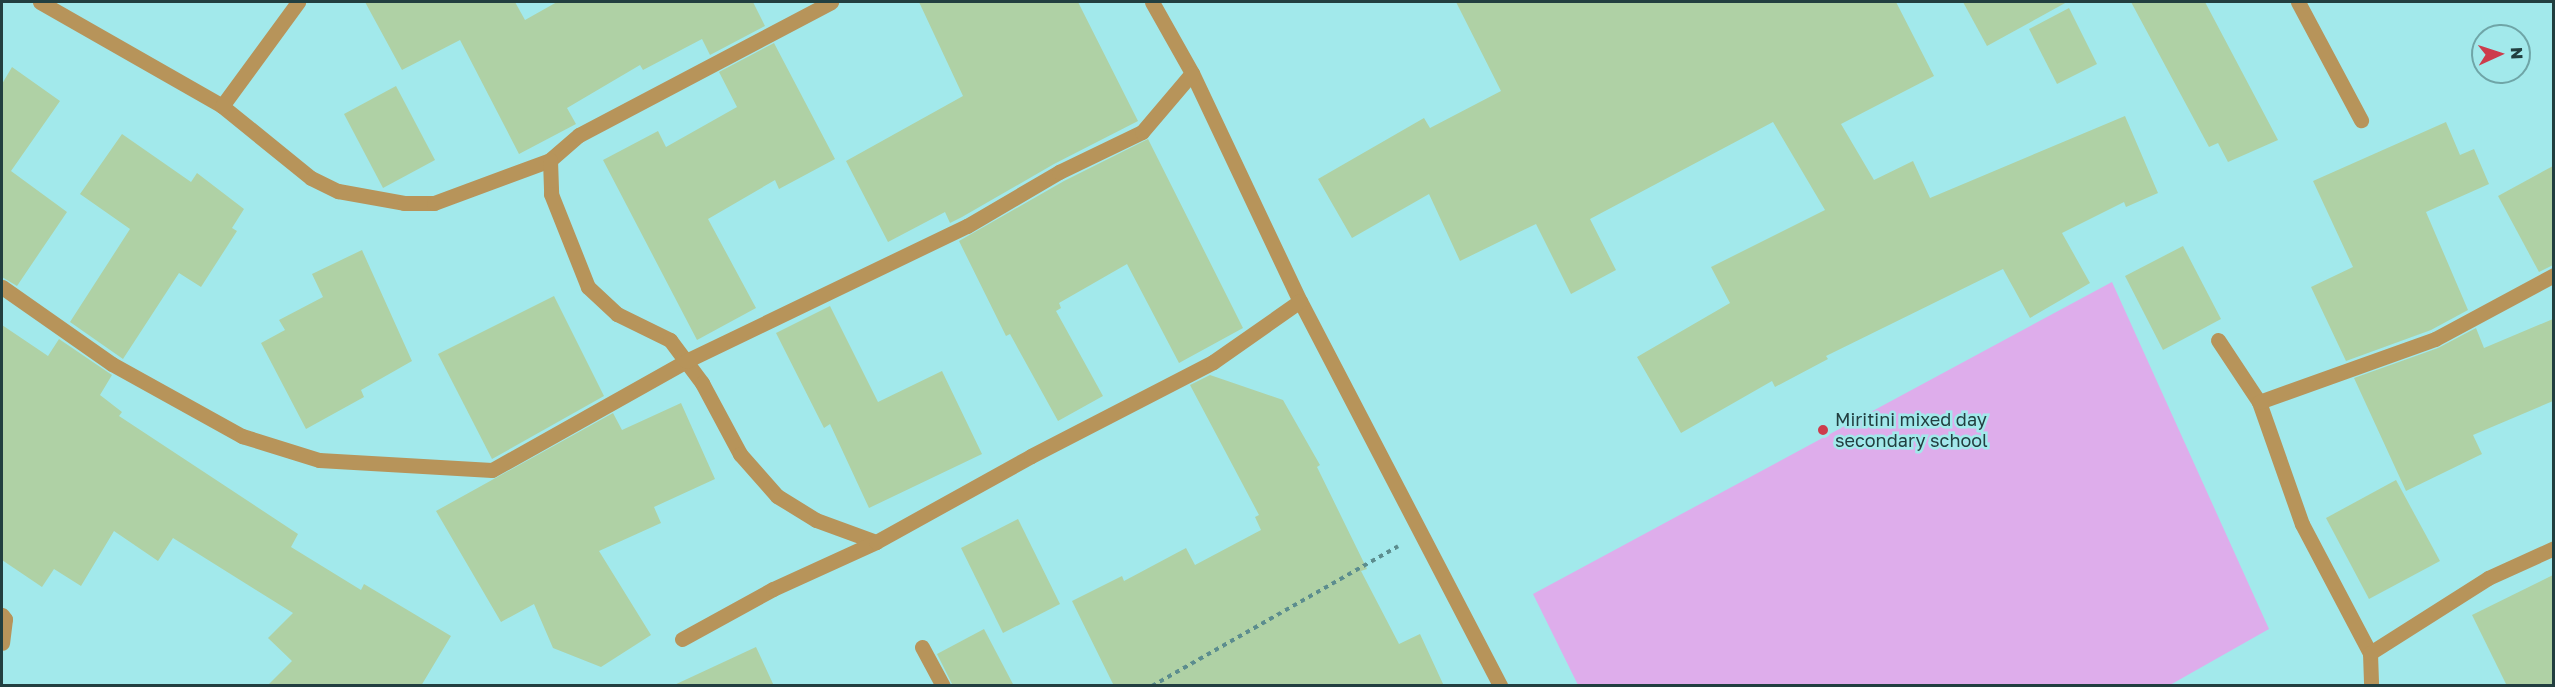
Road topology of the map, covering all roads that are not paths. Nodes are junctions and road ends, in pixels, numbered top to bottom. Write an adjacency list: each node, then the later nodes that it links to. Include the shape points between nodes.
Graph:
1 (40, 2): 7 (street)
2 (298, 2): 7 (street)
3 (831, 2): 9 (street, via 579,135)
4 (1152, 2): 6 (street)
5 (2298, 2): 8 (street)
6 (1192, 73): 12 (street); 14 (street, via 1143,132 1059,172 967,226)
7 (222, 106): 9 (street, via 311,178 338,191 367,197 434,202)
8 (2361, 120)
9 (550, 160): 14 (street, via 551,194 588,287 616,314 670,340)
10 (2553, 274): 15 (street, via 2435,339)
11 (2, 287): 14 (street, via 112,364 242,436 319,460 362,465 406,463 492,470)
12 (1300, 301): 16 (street, via 1214,362 1031,456); 24 (street)
13 (2218, 340): 15 (street)
14 (686, 362): 16 (street, via 702,383 740,454 777,496 816,520)
15 (2259, 402): 22 (street, via 2302,524)
16 (876, 542): 19 (street, via 773,589)
17 (2553, 548): 22 (street, via 2488,578)
18 (2, 615): 20 (street)
19 (682, 639)
20 (2, 643)
21 (922, 646): 23 (street)
22 (2370, 653): 25 (street)
23 (943, 686)
24 (1500, 686)
25 (2371, 686)

